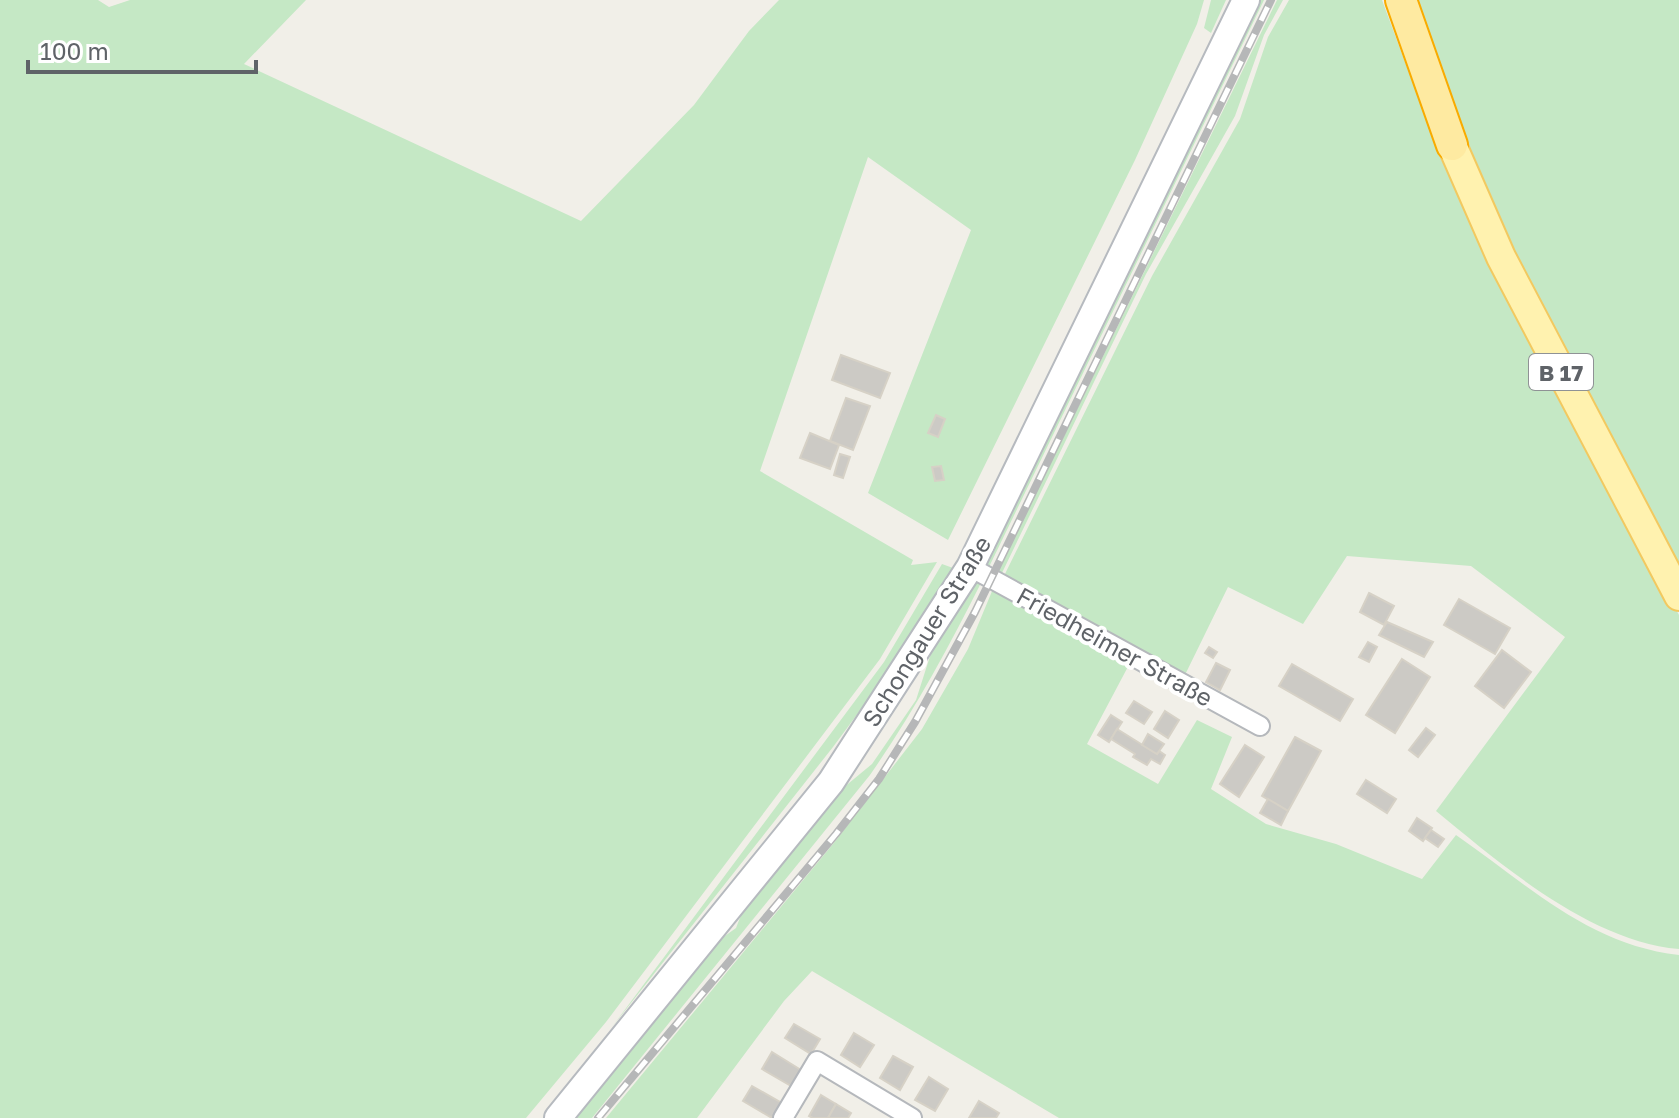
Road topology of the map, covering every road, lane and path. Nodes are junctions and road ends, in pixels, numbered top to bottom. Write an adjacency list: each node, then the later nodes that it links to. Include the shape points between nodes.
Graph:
1 (1246, 0): 4 (main road, Schongauer Straße)
2 (1401, 0): 3 (highway, B 17)
3 (1452, 145): 5 (main road, B 17, via 1501,257)
4 (970, 567): 6 (street, Friedheimer Straße); 7 (main road, Schongauer Straße, via 831,782)
5 (1679, 596)
6 (1260, 726)
7 (558, 1118)
8 (783, 1118): 9 (street, via 817,1061)
9 (912, 1118)

